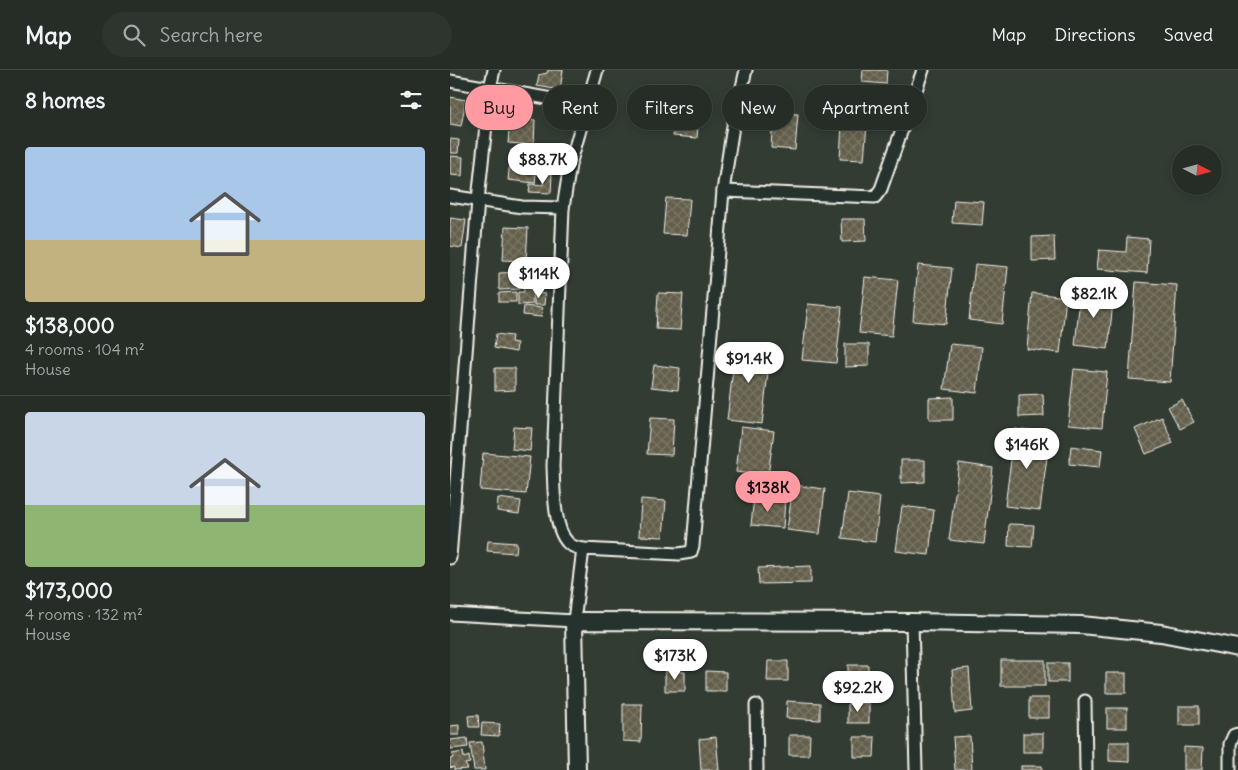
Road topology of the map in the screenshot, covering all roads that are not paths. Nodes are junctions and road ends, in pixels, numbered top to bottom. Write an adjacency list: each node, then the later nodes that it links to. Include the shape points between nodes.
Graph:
1 (494, 70): 7 (street)
2 (596, 70): 8 (street)
3 (746, 70): 11 (street)
4 (923, 70): 11 (street, via 881,189 874,197)
5 (450, 81): 6 (street)
6 (473, 85)
7 (491, 85)
8 (592, 85)
9 (486, 130): 13 (street)
10 (579, 130): 14 (street)
11 (723, 191): 15 (street, via 691,552)
12 (450, 196): 13 (street)
13 (478, 200): 14 (street, via 522,207); 16 (street)
14 (563, 208): 15 (street, via 554,486 562,534 570,545)
15 (583, 549): 18 (street)
16 (450, 558)
17 (450, 614): 18 (street)
18 (574, 621): 19 (street); 24 (street)
19 (912, 622): 20 (street, via 1081,625 1161,633); 26 (street)
20 (1238, 648)
21 (1085, 700): 27 (street)
22 (756, 705): 25 (street)
23 (1238, 734): 28 (street, via 1230,744)
24 (577, 770)
25 (757, 770)
26 (916, 770)
27 (1086, 770)
28 (1230, 770)

